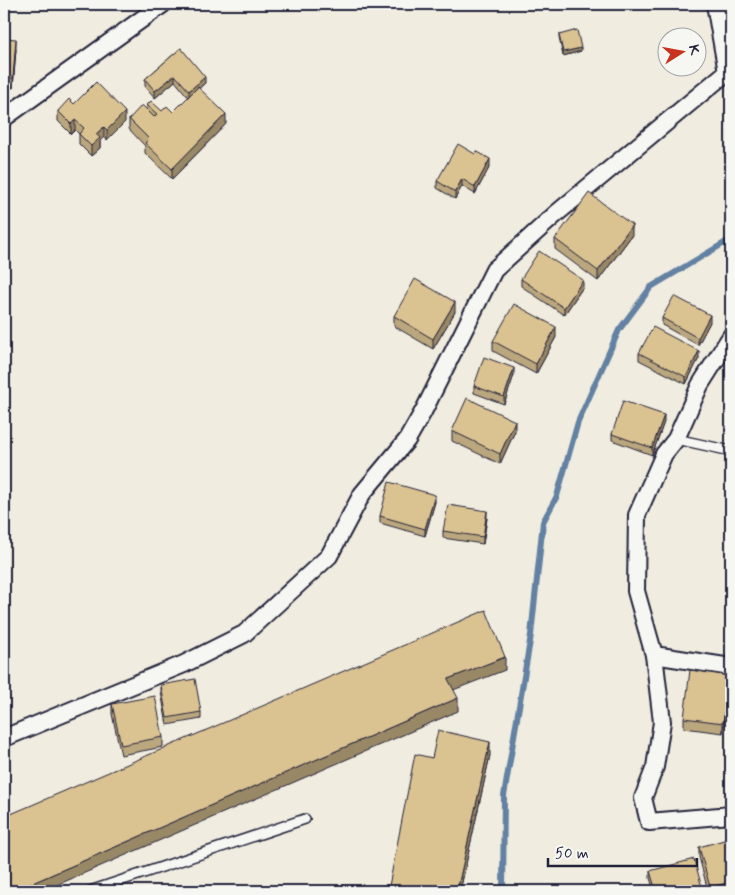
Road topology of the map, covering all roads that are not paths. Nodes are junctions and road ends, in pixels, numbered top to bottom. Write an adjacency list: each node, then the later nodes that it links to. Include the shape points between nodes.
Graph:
1 (163, 4): 4 (street)
2 (715, 4): 3 (street)
3 (729, 71): 10 (street, via 557,213 494,270 407,440 362,494 329,556 244,634 184,664)
4 (4, 118)
5 (731, 336): 6 (street, via 700,384)
6 (676, 439): 7 (lane); 8 (street, via 664,454 637,515 636,591)
7 (731, 451)
8 (654, 655): 9 (street); 11 (street, via 662,722 655,767 643,798 649,822)
9 (731, 667)
10 (4, 738)
11 (731, 815)
12 (305, 819): 13 (lane)
13 (90, 891)

